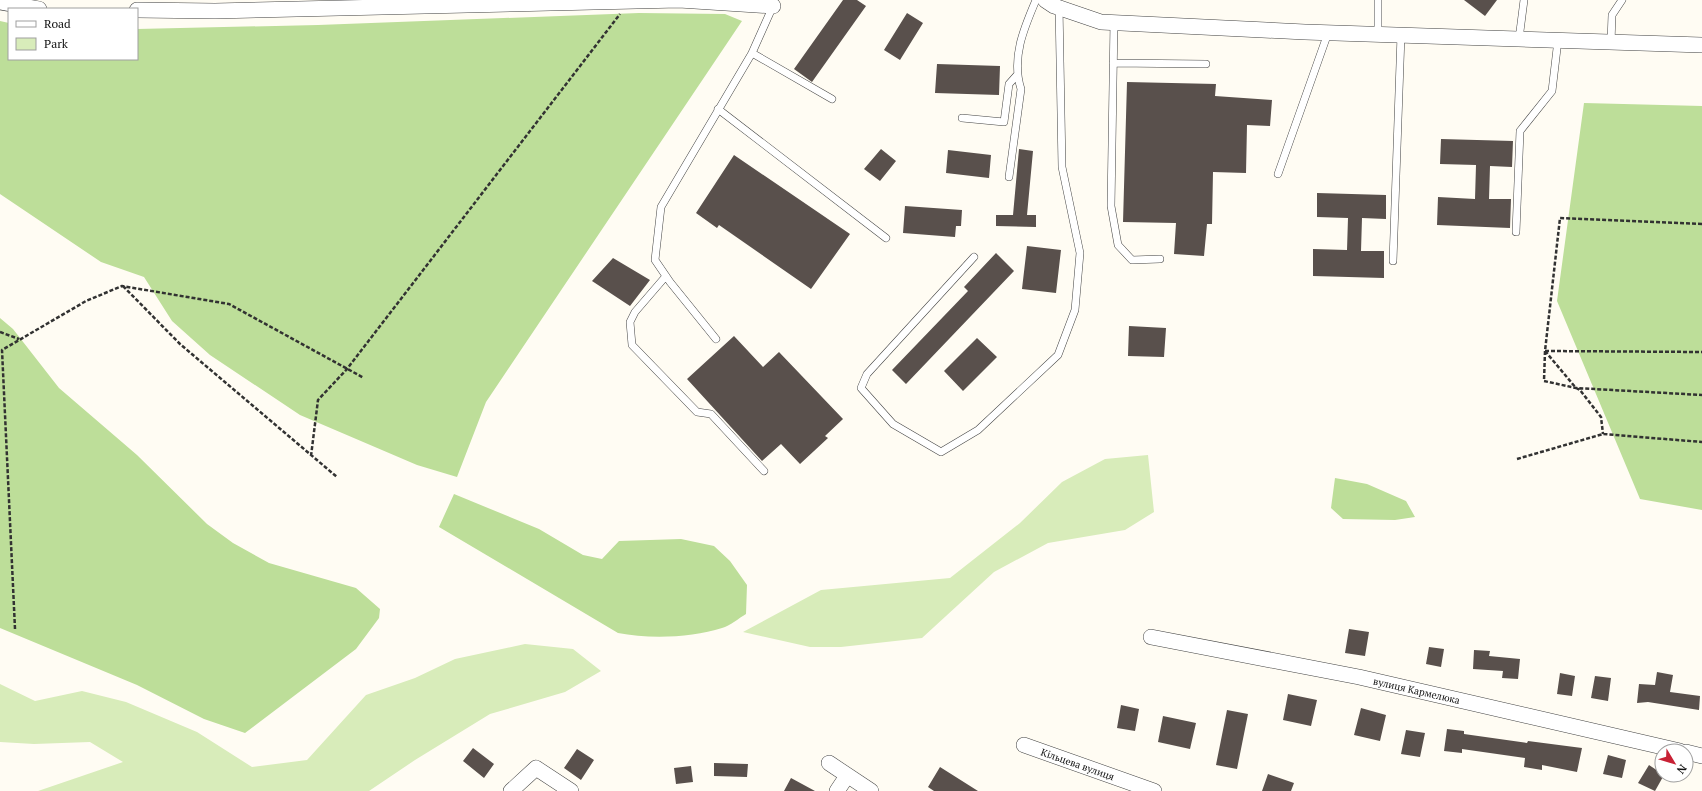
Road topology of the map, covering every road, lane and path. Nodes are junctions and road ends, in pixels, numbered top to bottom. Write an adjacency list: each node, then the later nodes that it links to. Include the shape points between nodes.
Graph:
1 (1036, 0): 23 (lane, via 1021,36)
2 (1045, 0): 9 (street)
3 (1378, 0): 14 (lane)
4 (1524, 0): 16 (lane)
5 (1622, 0): 18 (lane, via 1612,14)
6 (0, 2): 10 (street)
7 (630, 2): 8 (street, via 679,0); 11 (street, via 215,11); 42 (path)
8 (773, 6): 20 (lane)
9 (1059, 6): 12 (street, via 1101,22); 32 (lane, via 1062,167 1080,253 1075,310 1058,355 978,430 941,452 893,424 861,388 867,374)
10 (33, 8)
11 (138, 10)
12 (1114, 22): 13 (street); 21 (lane)
13 (1328, 33): 14 (street); 27 (lane)
14 (1378, 35): 15 (street)
15 (1401, 35): 16 (street); 34 (lane)
16 (1519, 39): 17 (street)
17 (1558, 40): 18 (street); 30 (lane, via 1552,91 1520,131)
18 (1611, 42): 19 (street)
19 (1702, 45)
20 (752, 54): 24 (lane); 25 (lane)
21 (1113, 63): 22 (lane); 33 (lane, via 1111,206 1118,245 1132,260)
22 (1206, 64)
23 (1016, 75): 26 (lane, via 1009,84 1004,122); 28 (lane, via 1021,89)
24 (832, 99)
25 (718, 109): 31 (lane); 35 (lane, via 661,207 655,260)
26 (962, 118)
27 (1278, 174)
28 (1009, 177)
29 (1702, 224): 40 (path, via 1560,218)
30 (1516, 232)
31 (886, 238)
32 (974, 257)
33 (1160, 258)
34 (1393, 261)
35 (666, 276): 38 (lane); 50 (lane, via 635,312 630,322 632,345 697,412 711,414)
36 (122, 286): 39 (path, via 86,301); 42 (path, via 229,304); 48 (path, via 180,344)
37 (0, 332): 39 (path)
38 (716, 339)
39 (20, 340): 52 (path, via 2,350)
40 (1545, 350): 41 (path); 44 (path); 44 (path, via 1544,381)
41 (1702, 352)
42 (347, 369): 43 (path); 48 (path, via 318,400)
43 (364, 378)
44 (1576, 388): 45 (path); 46 (path, via 1600,417)
45 (1702, 395)
46 (1603, 434): 47 (path); 49 (path)
47 (1702, 442)
48 (311, 456): 51 (path)
49 (1517, 459)
50 (764, 471)
51 (337, 477)
52 (15, 629)
53 (1151, 637): 55 (street, вулиця Кармелюка, via 1359,677)
54 (1024, 745): 62 (street, Кільцева вулиця)
55 (1654, 745)
56 (829, 763): 57 (street)
57 (848, 776): 60 (street); 61 (street)
58 (511, 791): 59 (street, via 536,768)
59 (571, 791)
60 (837, 791)
61 (871, 791)
62 (1154, 791)

